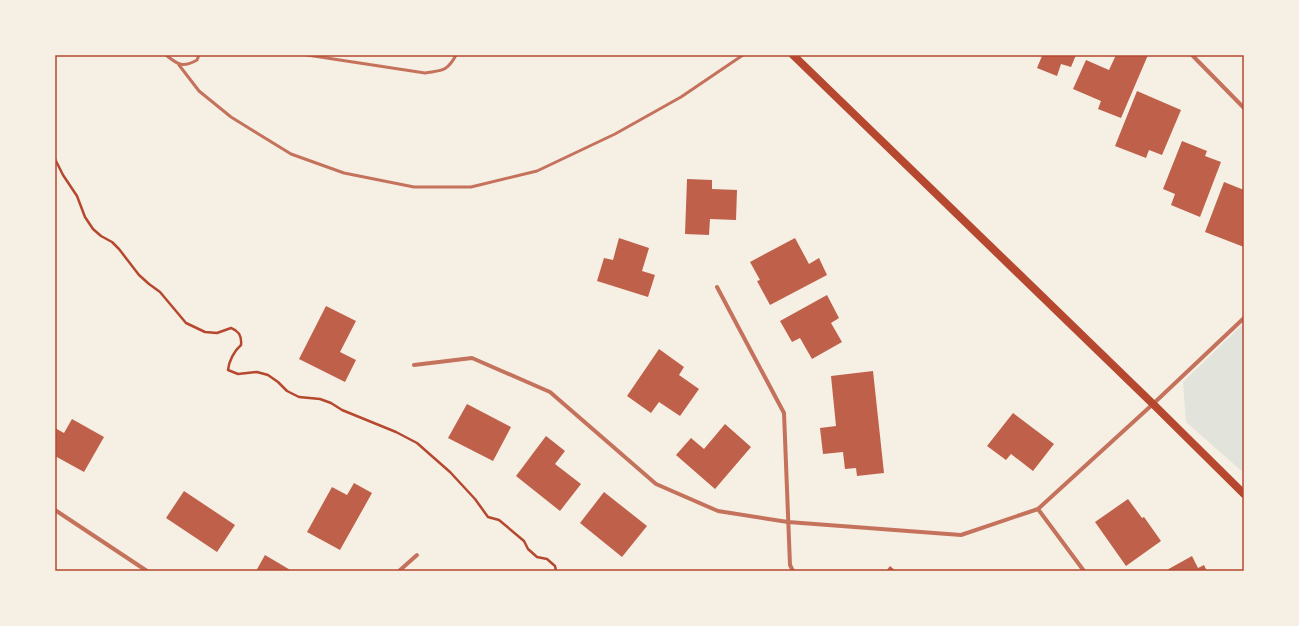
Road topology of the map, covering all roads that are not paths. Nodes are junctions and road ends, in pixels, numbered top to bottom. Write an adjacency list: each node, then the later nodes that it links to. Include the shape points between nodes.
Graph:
1 (166, 55): 8 (lane)
2 (199, 55): 8 (lane, via 197,60 188,65)
3 (307, 55): 4 (lane, via 425,73 443,70 451,65)
4 (456, 55)
5 (743, 55): 8 (lane, via 681,97 615,134 537,171 471,187 414,187 344,173 291,154 231,117 200,91)
6 (793, 55): 13 (main road)
7 (1192, 55): 9 (street)
8 (179, 65)
9 (1244, 108)
10 (717, 287): 17 (street, via 784,413)
11 (1244, 318): 13 (street)
12 (414, 364): 17 (street, via 472,358 550,392 656,484 718,511)
13 (1153, 404): 14 (main road); 15 (street)
14 (1244, 494)
15 (1038, 509): 17 (street, via 961,535); 22 (street)
16 (55, 510): 19 (street)
17 (788, 522): 21 (street, via 790,565)
18 (417, 555): 20 (street)
19 (147, 571)
20 (399, 571)
21 (793, 571)
22 (1084, 571)

